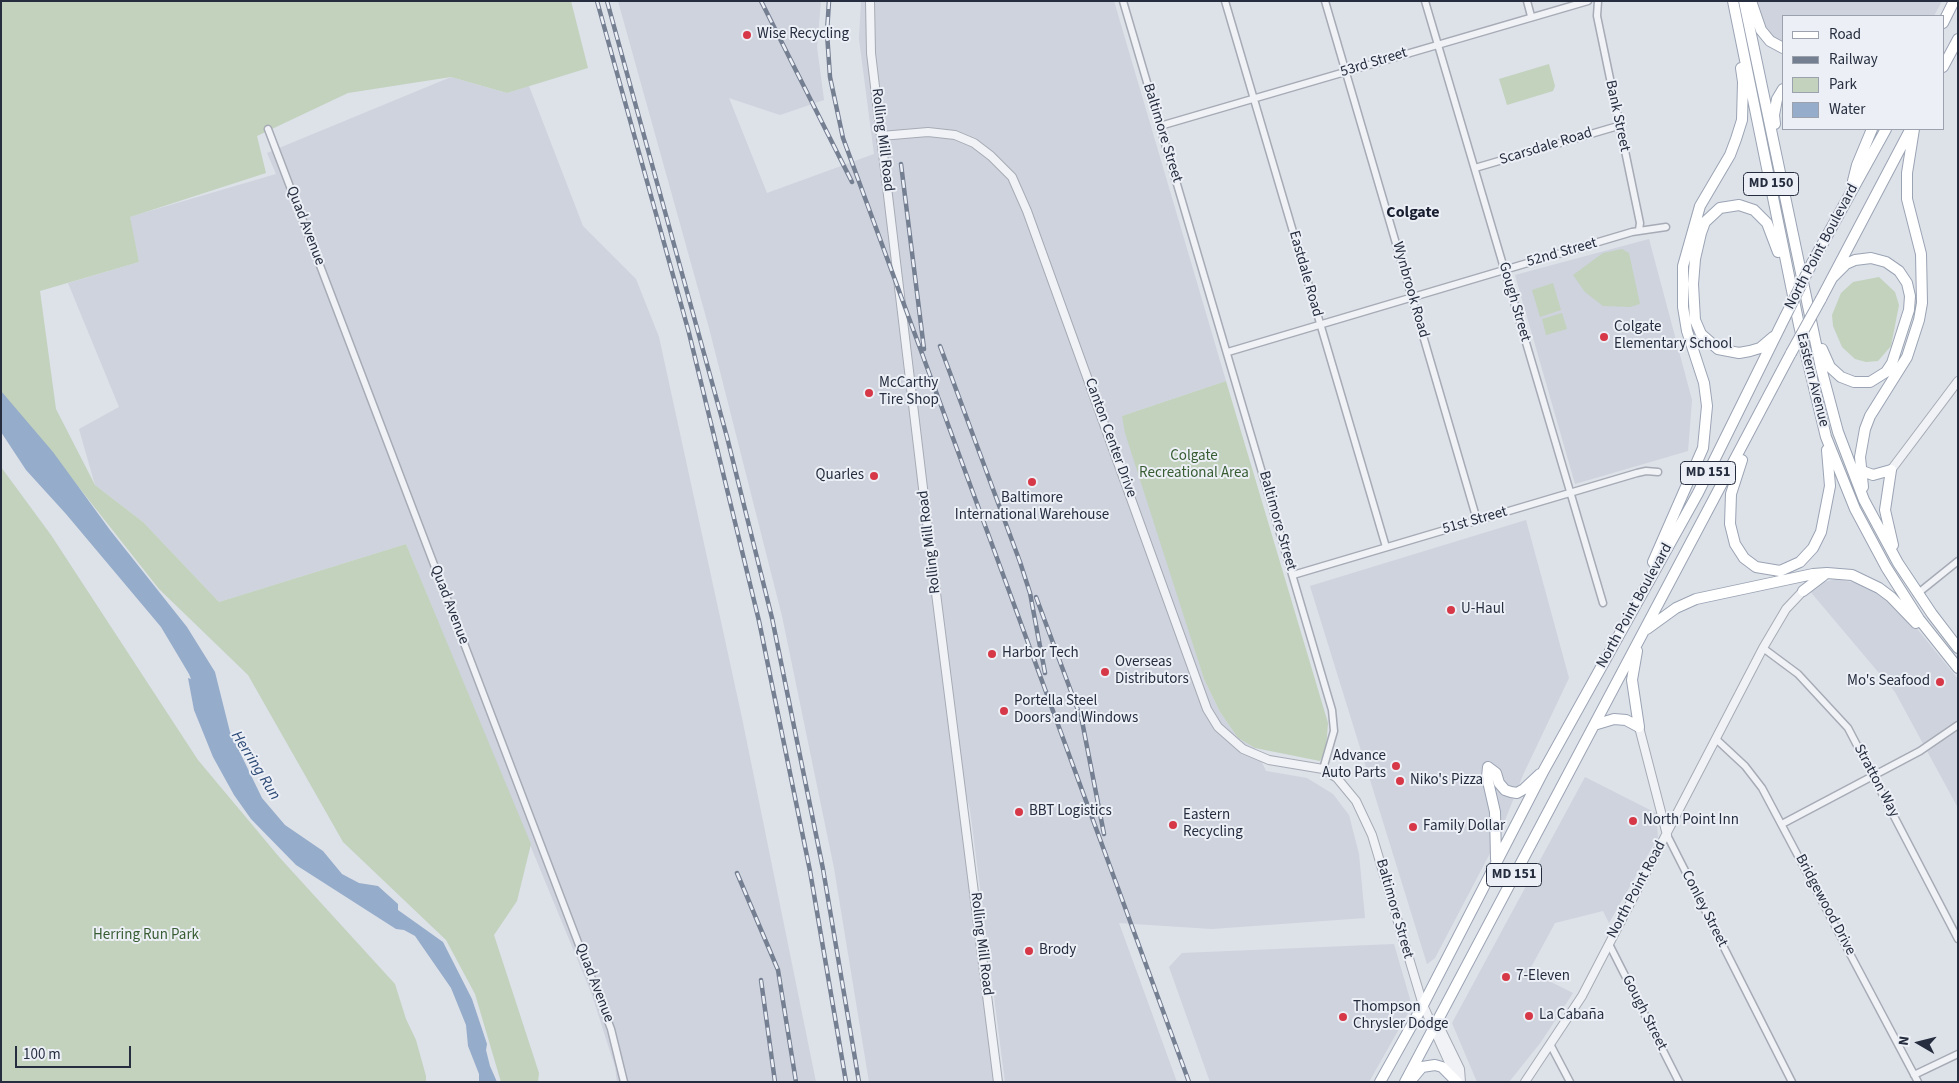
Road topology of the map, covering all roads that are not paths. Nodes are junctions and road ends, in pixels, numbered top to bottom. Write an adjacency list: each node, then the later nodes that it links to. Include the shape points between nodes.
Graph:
1 (870, 1): 30 (street, Rolling Mill Road, via 871,54)
2 (1123, 1): 23 (street, Baltimore Street)
3 (1225, 1): 22 (street, Eastdale Road)
4 (1325, 1): 20 (street, Wynbrook Road)
5 (1425, 1): 17 (street, Gough Street)
6 (1527, 1): 13 (street)
7 (1588, 1): 13 (street, 53rd Street)
8 (1598, 1): 24 (street, Bank Street, via 1597,16)
9 (1733, 1): 16 (main road, Eastern Avenue / MD 150)
10 (1744, 1): 32 (main road, Eastern Avenue / MD 150)
11 (1751, 1): 18 (main road, via 1761,30 1770,41)
12 (1954, 1): 14 (main road)
13 (1531, 16): 17 (street, 53rd Street)
14 (1944, 21)
15 (1958, 39): 19 (main road)
16 (1743, 42): 42 (main road, Eastern Avenue / MD 150); 62 (main road, via 1739,58 1743,82 1742,120 1730,155 1700,206 1683,266 1683,307 1687,331 1705,391 1703,448)
17 (1438, 44): 20 (street, 53rd Street); 31 (street, Gough Street)
18 (1782, 47)
19 (1944, 65)
20 (1346, 72): 22 (street, 53rd Street); 38 (street, Wynbrook Road)
21 (1782, 91): 32 (main road, via 1774,115)
22 (1254, 99): 23 (street, 53rd Street); 40 (street, Eastdale Road)
23 (1160, 126): 43 (street, Baltimore Street)
24 (1618, 126): 31 (street, Scarsdale Road); 35 (street, Bank Street)
25 (268, 130): 86 (street, Quad Avenue, via 611,1029)
26 (1872, 130): 33 (main road, via 1857,165)
27 (1885, 130): 33 (main road, North Point Boulevard / MD 151)
28 (1911, 130): 37 (main road, North Point Boulevard / MD 151)
29 (1912, 130): 50 (main road, via 1907,199 1921,254 1922,303 1907,357 1865,429)
30 (881, 136): 73 (street, Canton Center Drive, via 928,132 955,135 974,143 1012,177 1210,714 1226,736 1255,756); 87 (street, Rolling Mill Road)
31 (1475, 168): 36 (street, Gough Street)
32 (1784, 189): 41 (main road, Eastern Avenue / MD 150)
33 (1851, 192): 39 (main road, North Point Boulevard / MD 151, bridge)
34 (1666, 227): 35 (street, 52nd Street)
35 (1639, 230): 36 (street, 52nd Street)
36 (1504, 270): 38 (street, 52nd Street); 51 (street, Gough Street)
37 (1832, 278): 41 (main road, via 1846,264 1865,258 1881,260 1899,271 1907,283 1910,302 1892,364 1870,382 1847,380 1830,366); 45 (main road, North Point Boulevard / MD 151, bridge)
38 (1412, 297): 40 (street, 52nd Street); 53 (street, Wynbrook Road)
39 (1783, 320): 42 (main road, via 1772,338 1760,348 1739,353 1718,349 1701,334 1695,320 1693,301 1695,259 1705,222 1720,208 1731,205 1747,207 1767,223 1775,238); 62 (main road, North Point Boulevard / MD 151, via 1698,493)
40 (1319, 324): 43 (street, 52nd Street); 54 (street, Eastdale Road)
41 (1812, 324): 47 (main road, Eastern Avenue / MD 150, via 1826,388)
42 (1799, 325): 46 (main road, Eastern Avenue / MD 150)
43 (1228, 352): 58 (street, Baltimore Street)
44 (1958, 380): 48 (street)
45 (1761, 414): 46 (main road, via 1736,475 1730,511 1732,534 1739,552 1749,563 1764,570 1780,571 1795,566 1818,540 1826,516 1830,486); 63 (main road, North Point Boulevard / MD 151)
46 (1826, 436): 64 (main road, Eastern Avenue / MD 150, via 1842,481 1869,537)
47 (1849, 462): 50 (main road); 52 (main road, Eastern Avenue / MD 150)
48 (1892, 470): 50 (main road, via 1874,475); 56 (main road, via 1885,510)
49 (1658, 472): 51 (street, 51st Street, via 1642,472)
50 (1861, 472): 52 (main road)
51 (1570, 493): 53 (street, 51st Street); 61 (street, Gough Street)
52 (1864, 500): 56 (main road, Eastern Avenue / MD 150)
53 (1477, 520): 54 (street, 51st Street)
54 (1386, 547): 58 (street, 51st Street)
55 (1958, 561): 60 (street)
56 (1898, 563): 60 (main road, Eastern Avenue / MD 150)
57 (1827, 573): 59 (main road); 63 (main road, via 1696,599 1676,608); 64 (main road, via 1852,575 1879,588)
58 (1293, 575): 73 (street, Baltimore Street, via 1334,720 1333,741)
59 (1803, 591): 66 (street, North Point Road, via 1786,609)
60 (1917, 594): 67 (main road, Eastern Avenue / MD 150)
61 (1603, 603)
62 (1628, 620): 74 (main road, North Point Boulevard / MD 151)
63 (1644, 631): 65 (main road, North Point Boulevard / MD 151)
64 (1934, 640): 68 (main road, Eastern Avenue / MD 150)
65 (1638, 642): 69 (main road, North Point Boulevard / MD 151); 71 (main road, via 1632,680)
66 (1763, 648): 72 (street, North Point Road); 75 (street, Stratton Way, via 1798,674 1834,711 1848,728)
67 (1958, 648)
68 (1958, 668)
69 (1594, 725): 71 (main road, via 1614,719 1626,720); 82 (main road, North Point Boulevard / MD 151)
70 (1958, 725): 75 (street, via 1920,751)
71 (1639, 727): 77 (street, Conley Street)
72 (1716, 739): 76 (street, Bridgewood Drive, via 1752,774); 77 (street, North Point Road)
73 (1322, 770): 81 (street, Baltimore Street, via 1344,786 1361,810 1385,876)
74 (1544, 770): 78 (main road, North Point Boulevard / MD 151); 78 (main road, via 1517,792 1505,790 1496,773 1488,767 1496,827)
75 (1874, 775): 76 (street); 79 (street, Stratton Way)
76 (1782, 824): 85 (street, Bridgewood Drive)
77 (1667, 835): 80 (street, North Point Road); 95 (street, Conley Street)
78 (1495, 865): 81 (main road, North Point Boulevard / MD 151)
79 (1958, 939)
80 (1609, 944): 83 (street, North Point Road, via 1582,996); 94 (street, Gough Street)
81 (1423, 1005): 82 (street, Baltimore Street); 88 (main road, North Point Boulevard / MD 151)
82 (1434, 1024): 89 (main road, North Point Boulevard / MD 151); 91 (street, Baltimore Street, via 1438,1040)
83 (1550, 1044): 92 (street, North Point Road); 93 (street)
84 (1958, 1054): 85 (street)
85 (1914, 1075): 96 (street, Bridgewood Drive)
86 (624, 1082)
87 (998, 1082)
88 (1380, 1082)
89 (1405, 1082)
90 (1410, 1082): 91 (main road, via 1422,1066 1435,1065)
91 (1459, 1082)
92 (1525, 1082)
93 (1570, 1082)
94 (1679, 1082)
95 (1792, 1082)
96 (1918, 1082)

